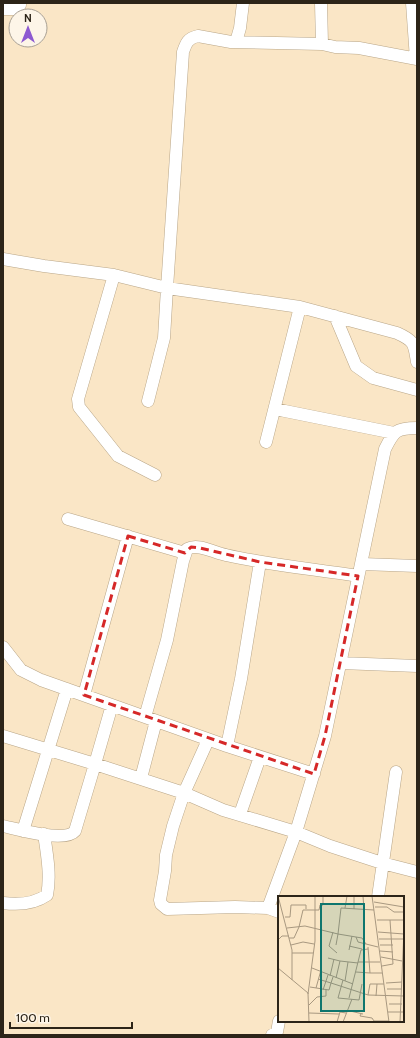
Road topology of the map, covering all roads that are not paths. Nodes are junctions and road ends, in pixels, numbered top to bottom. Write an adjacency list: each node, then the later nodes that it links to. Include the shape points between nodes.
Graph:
1 (20, 3): 5 (street, via 17,9)
2 (243, 3): 6 (street)
3 (321, 3): 7 (street)
4 (412, 3): 8 (street)
5 (3, 9)
6 (236, 42): 7 (street); 11 (street, via 198,36 188,40 183,52)
7 (322, 44): 8 (street)
8 (416, 59)
9 (3, 259): 10 (street)
10 (114, 275): 11 (street); 21 (street, via 78,398 79,406 118,456)
11 (167, 288): 12 (street); 16 (street, via 164,338)
12 (300, 307): 13 (street); 17 (street)
13 (335, 316): 14 (street, via 410,339 416,350); 15 (street, via 356,366 373,378)
14 (417, 362)
15 (417, 390)
16 (148, 401)
17 (274, 409): 19 (street); 20 (street)
18 (417, 428): 19 (street, via 398,430)
19 (394, 433): 26 (street, via 385,449)
20 (266, 442)
21 (155, 475)
22 (68, 519): 23 (street)
23 (128, 536): 24 (street); 33 (street)
24 (185, 553): 25 (street, via 191,547 200,548); 35 (street)
25 (260, 562): 28 (street); 38 (street)
26 (362, 564): 27 (street); 28 (street)
27 (417, 566)
28 (358, 576): 30 (street)
29 (3, 647): 32 (street, via 21,670)
30 (340, 663): 31 (street); 43 (street, via 325,736)
31 (417, 666)
32 (67, 689): 33 (street); 39 (street)
33 (84, 695): 34 (street)
34 (112, 705): 35 (street); 41 (street)
35 (151, 719): 37 (street); 44 (street)
36 (3, 736): 39 (street)
37 (208, 740): 38 (street); 45 (street)
38 (227, 746): 40 (street)
39 (49, 750): 41 (street); 48 (street)
40 (260, 756): 43 (street); 46 (street)
41 (95, 764): 44 (street); 50 (street, via 73,834)
42 (396, 772): 51 (street)
43 (314, 774): 49 (street)
44 (141, 778): 45 (street)
45 (184, 792): 46 (street, via 223,810); 55 (street, via 166,855 160,904 167,909 235,906)
46 (240, 814): 49 (street)
47 (3, 826): 48 (street)
48 (23, 831): 50 (street)
49 (296, 832): 51 (street); 55 (street)
50 (44, 834): 54 (street, via 47,895 30,903)
51 (382, 863): 52 (street); 53 (street)
52 (417, 872)
53 (378, 896)
54 (3, 903)
55 (274, 910)

